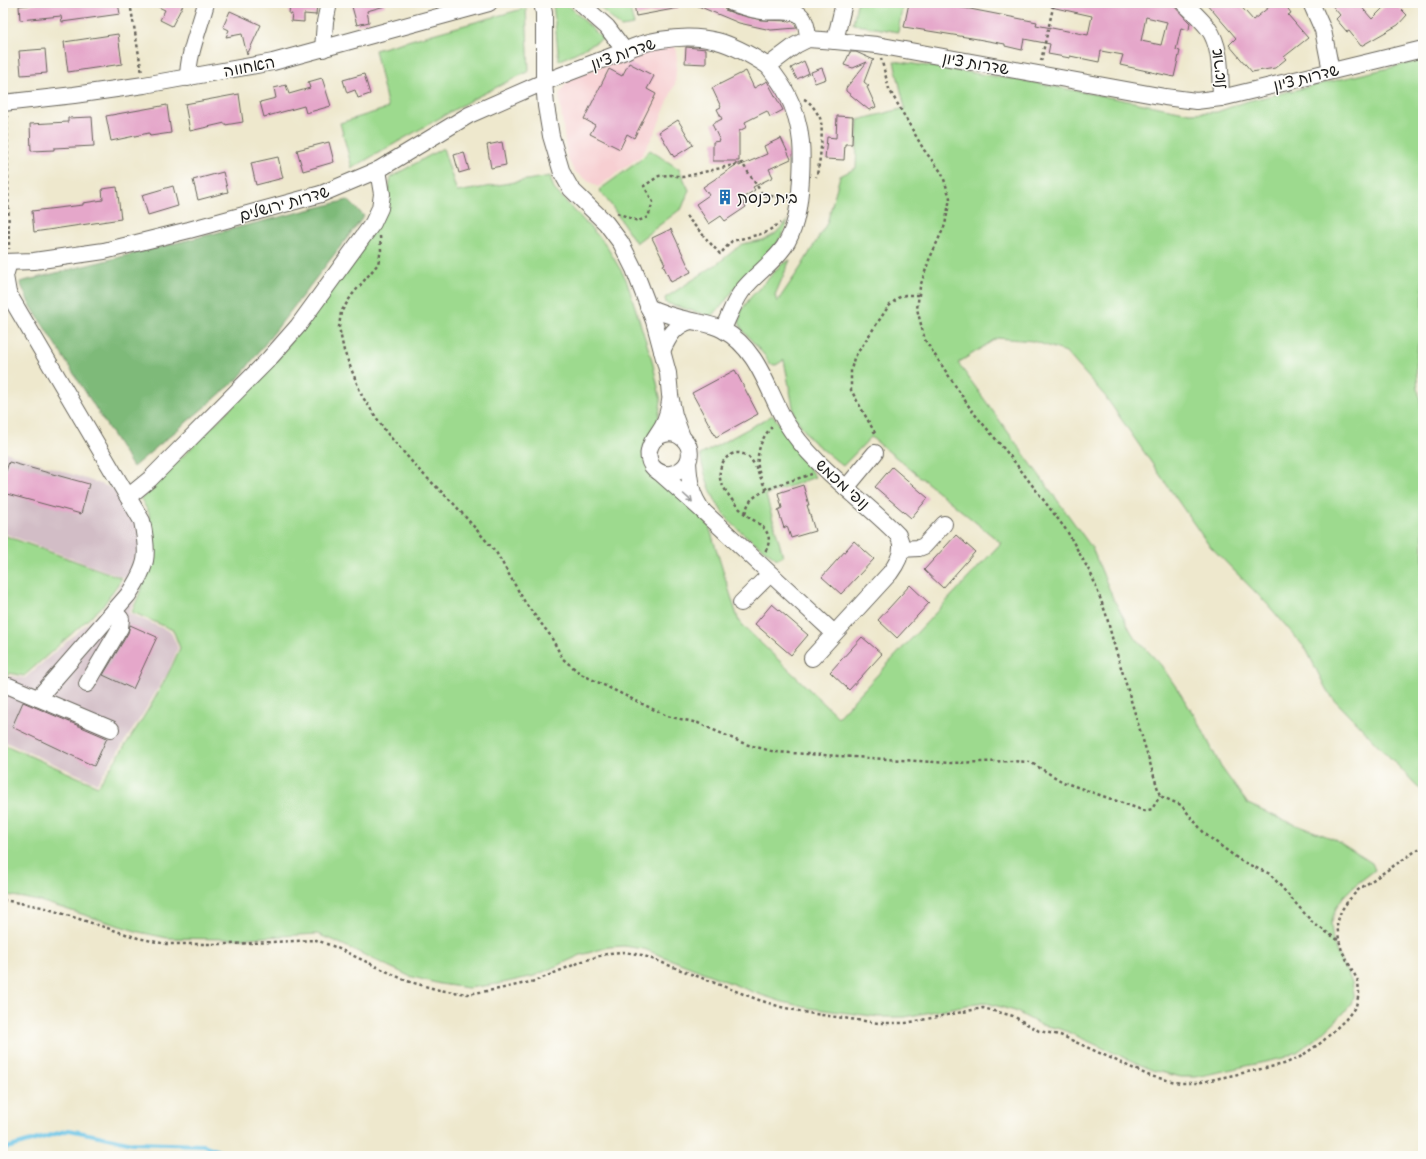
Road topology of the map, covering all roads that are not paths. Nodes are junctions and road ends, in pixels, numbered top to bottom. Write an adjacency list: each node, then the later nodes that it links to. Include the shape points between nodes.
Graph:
1 (206, 3): 18 (street, via 190,58)
2 (329, 3): 13 (street)
3 (489, 3): 13 (street, האחווה)
4 (542, 3): 19 (street)
5 (580, 3): 15 (street, via 607,27)
6 (732, 3): 10 (street, via 761,11)
7 (844, 3): 12 (street)
8 (1184, 3): 20 (street, אריאל, via 1208,28 1216,44)
9 (1311, 3): 17 (street, via 1323,30)
10 (795, 7): 11 (street, via 804,19)
11 (808, 39): 12 (street, שדרות ציון); 16 (street)
12 (835, 41): 20 (street, שדרות ציון, via 877,46 1184,100)
13 (323, 49): 18 (street, האחווה, via 273,62)
14 (1423, 49): 17 (street, שדרות ציון)
15 (625, 51): 16 (street, שדרות ציון, via 652,42 696,37 748,52); 19 (street, שדרות ציון)
16 (768, 66): 26 (street, via 787,94 802,141 796,222 791,235 776,257 737,298)
17 (1331, 71): 20 (street, שדרות ציון)
18 (188, 78): 21 (street, האחווה)
19 (544, 82): 22 (street, שדרות ירושלים, via 469,115); 24 (street, via 551,136 562,173 571,189 606,223 622,243)
20 (1221, 98)
21 (5, 103)
22 (378, 170): 23 (street, שדרות ירושלים, via 321,194 140,243 68,257); 35 (street, via 382,194 380,208 373,223 298,326 269,359 150,479)
23 (6, 262): 35 (street, via 8,293)
24 (648, 307): 25 (street, נופי מכמש); 27 (street)
25 (691, 321): 26 (street, נופי מכמש); 27 (street, via 682,323 675,330)
26 (723, 329): 34 (street, נופי מכמש, via 754,358 785,420 807,451)
27 (662, 351): 28 (street)
28 (670, 395): 29 (street); 30 (street, via 664,424)
29 (682, 437): 30 (street, via 669,433 656,437); 32 (street, via 689,448)
30 (652, 442): 33 (street, via 648,455 654,468)
31 (875, 453): 34 (street)
32 (688, 462): 33 (street, via 678,472); 36 (street, via 691,490)
33 (659, 472): 36 (street, one-way to 36)
34 (846, 488): 38 (street, נופי מכמש, via 898,535 902,544)
35 (128, 497): 41 (street, via 142,520 147,554 138,580)
36 (703, 511): 39 (street)
37 (944, 524): 38 (street, via 924,546)
38 (901, 550): 42 (street, via 897,563 890,573)
39 (770, 574): 40 (street); 42 (street)
40 (741, 603)
41 (114, 611): 44 (street, via 121,620 120,628); 46 (street)
42 (834, 634): 43 (street)
43 (812, 658)
44 (87, 684)
45 (9, 686): 46 (street)
46 (38, 698): 47 (street)
47 (112, 729)

